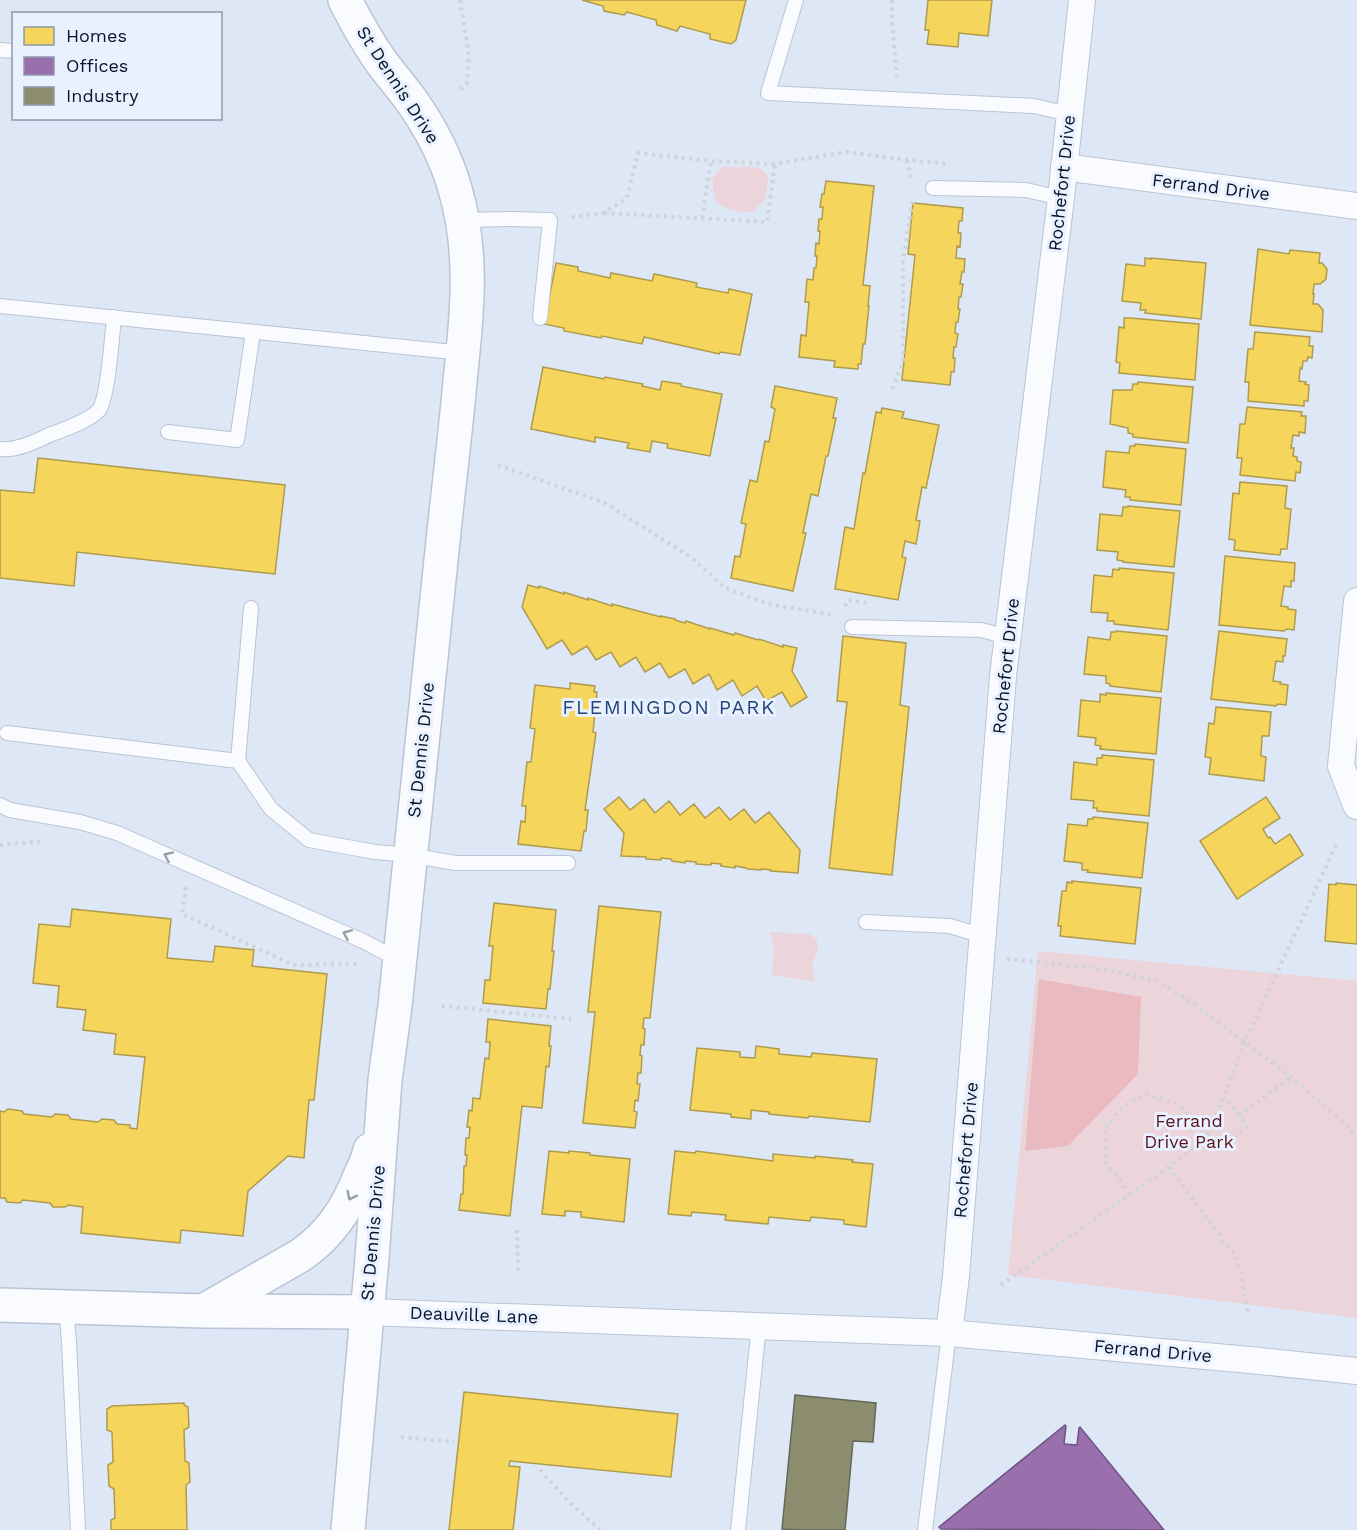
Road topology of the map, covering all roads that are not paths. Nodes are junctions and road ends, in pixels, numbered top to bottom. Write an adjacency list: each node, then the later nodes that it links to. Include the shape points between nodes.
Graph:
1 (345, 0): 9 (street, St Dennis Drive, via 430,132 447,164)
2 (796, 0): 4 (lane, via 768,93 1034,106)
3 (1082, 0): 4 (street, Rochefort Drive)
4 (1069, 114): 5 (street, Rochefort Drive)
5 (1064, 168): 7 (street, Rochefort Drive); 8 (street, Ferrand Drive)
6 (933, 188): 7 (lane, via 1026,190)
7 (1061, 198): 20 (street, Rochefort Drive)
8 (1357, 206)
9 (462, 220): 12 (lane, via 550,220); 14 (street, St Dennis Drive, via 468,268)
10 (0, 306): 11 (lane)
11 (114, 318): 13 (lane); 16 (lane, via 105,397 99,409 90,417 38,440)
12 (540, 318)
13 (253, 332): 14 (lane); 15 (lane, via 237,440)
14 (463, 353): 25 (street, St Dennis Drive)
15 (168, 432)
16 (0, 449)
17 (1357, 601): 24 (street, via 1341,766)
18 (251, 608): 22 (lane)
19 (852, 627): 20 (lane, via 981,630)
20 (1008, 637): 28 (street, Rochefort Drive)
21 (7, 733): 22 (lane)
22 (238, 761): 25 (lane, via 271,809 309,840)
23 (0, 805): 29 (lane, one-way to 23, via 117,833)
24 (1357, 806)
25 (410, 855): 26 (lane, via 455,863); 29 (street, St Dennis Drive)
26 (568, 863)
27 (866, 922): 28 (lane, via 950,926)
28 (982, 946): 36 (street, Rochefort Drive)
29 (399, 960): 30 (street, St Dennis Drive)
30 (385, 1080): 33 (street, one-way to 33, via 369,1155 338,1220 302,1255); 34 (street, St Dennis Drive)
31 (0, 1305): 32 (street, Deauville Lane)
32 (66, 1306): 33 (street, Deauville Lane); 38 (lane)
33 (204, 1311): 34 (street, Deauville Lane)
34 (367, 1312): 35 (street, Deauville Lane); 39 (street, St Dennis Drive)
35 (759, 1325): 36 (street, Deauville Lane); 40 (lane)
36 (949, 1333): 37 (street, Ferrand Drive); 41 (lane)
37 (1357, 1371)
38 (78, 1530)
39 (348, 1530)
40 (738, 1530)
41 (925, 1530)

